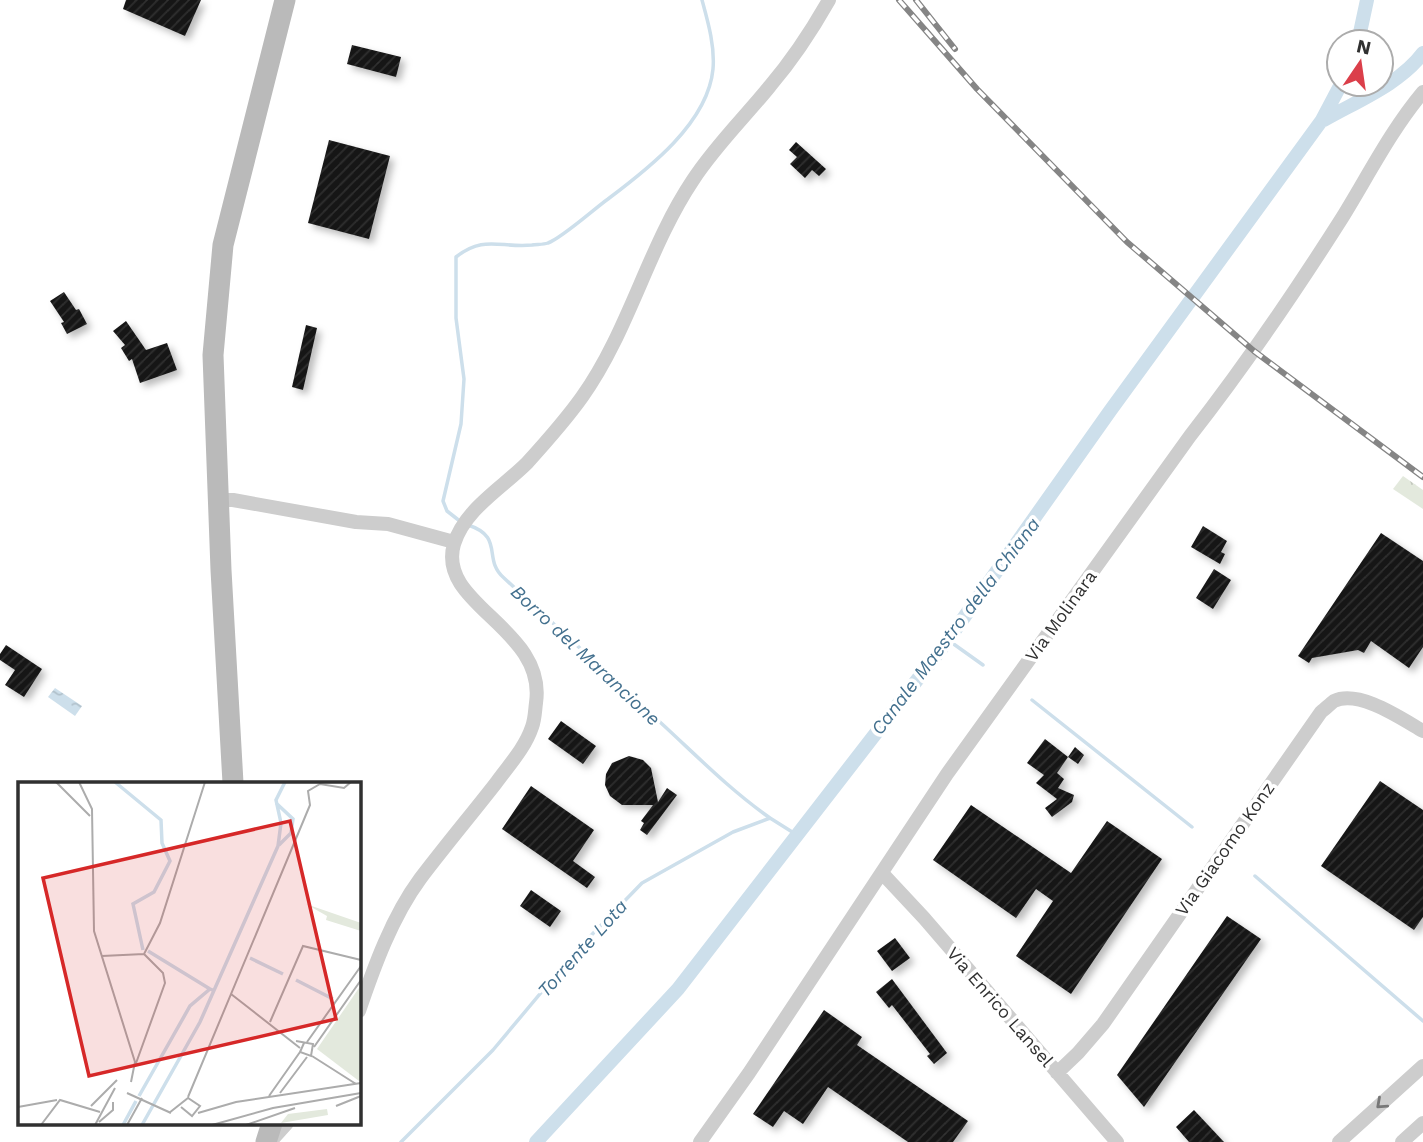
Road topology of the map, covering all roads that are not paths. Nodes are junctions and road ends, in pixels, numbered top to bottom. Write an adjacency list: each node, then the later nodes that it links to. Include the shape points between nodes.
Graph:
1 (285, 0): 4 (main road, via 223,245 213,355)
2 (829, 0): 5 (street, via 809,36 693,180 583,396 525,465 484,500)
3 (1423, 92): 8 (street, Via Molinara, via 1227,389 1030,657)
4 (219, 500): 5 (street, via 388,524); 7 (main road)
5 (454, 542): 9 (street, via 457,580 510,633 536,673 533,726 521,751 419,881 390,933)
6 (1423, 731): 11 (street, Via Giacomo Konz, via 1375,704 1353,699 1336,701 1321,712 1103,1024)
7 (233, 782)
8 (882, 873): 11 (street, Via Enrico Lansel); 16 (street, Via Molinara)
9 (360, 1009)
10 (1423, 1066): 18 (street, one-way to 18)
11 (1057, 1073): 17 (street, Via Enrico Lansel)
12 (1423, 1123): 19 (street)
13 (272, 1124): 15 (main road)
14 (286, 1124): 15 (street)
15 (268, 1142)
16 (700, 1142)
17 (1117, 1142)
18 (1339, 1142)
19 (1402, 1142)

